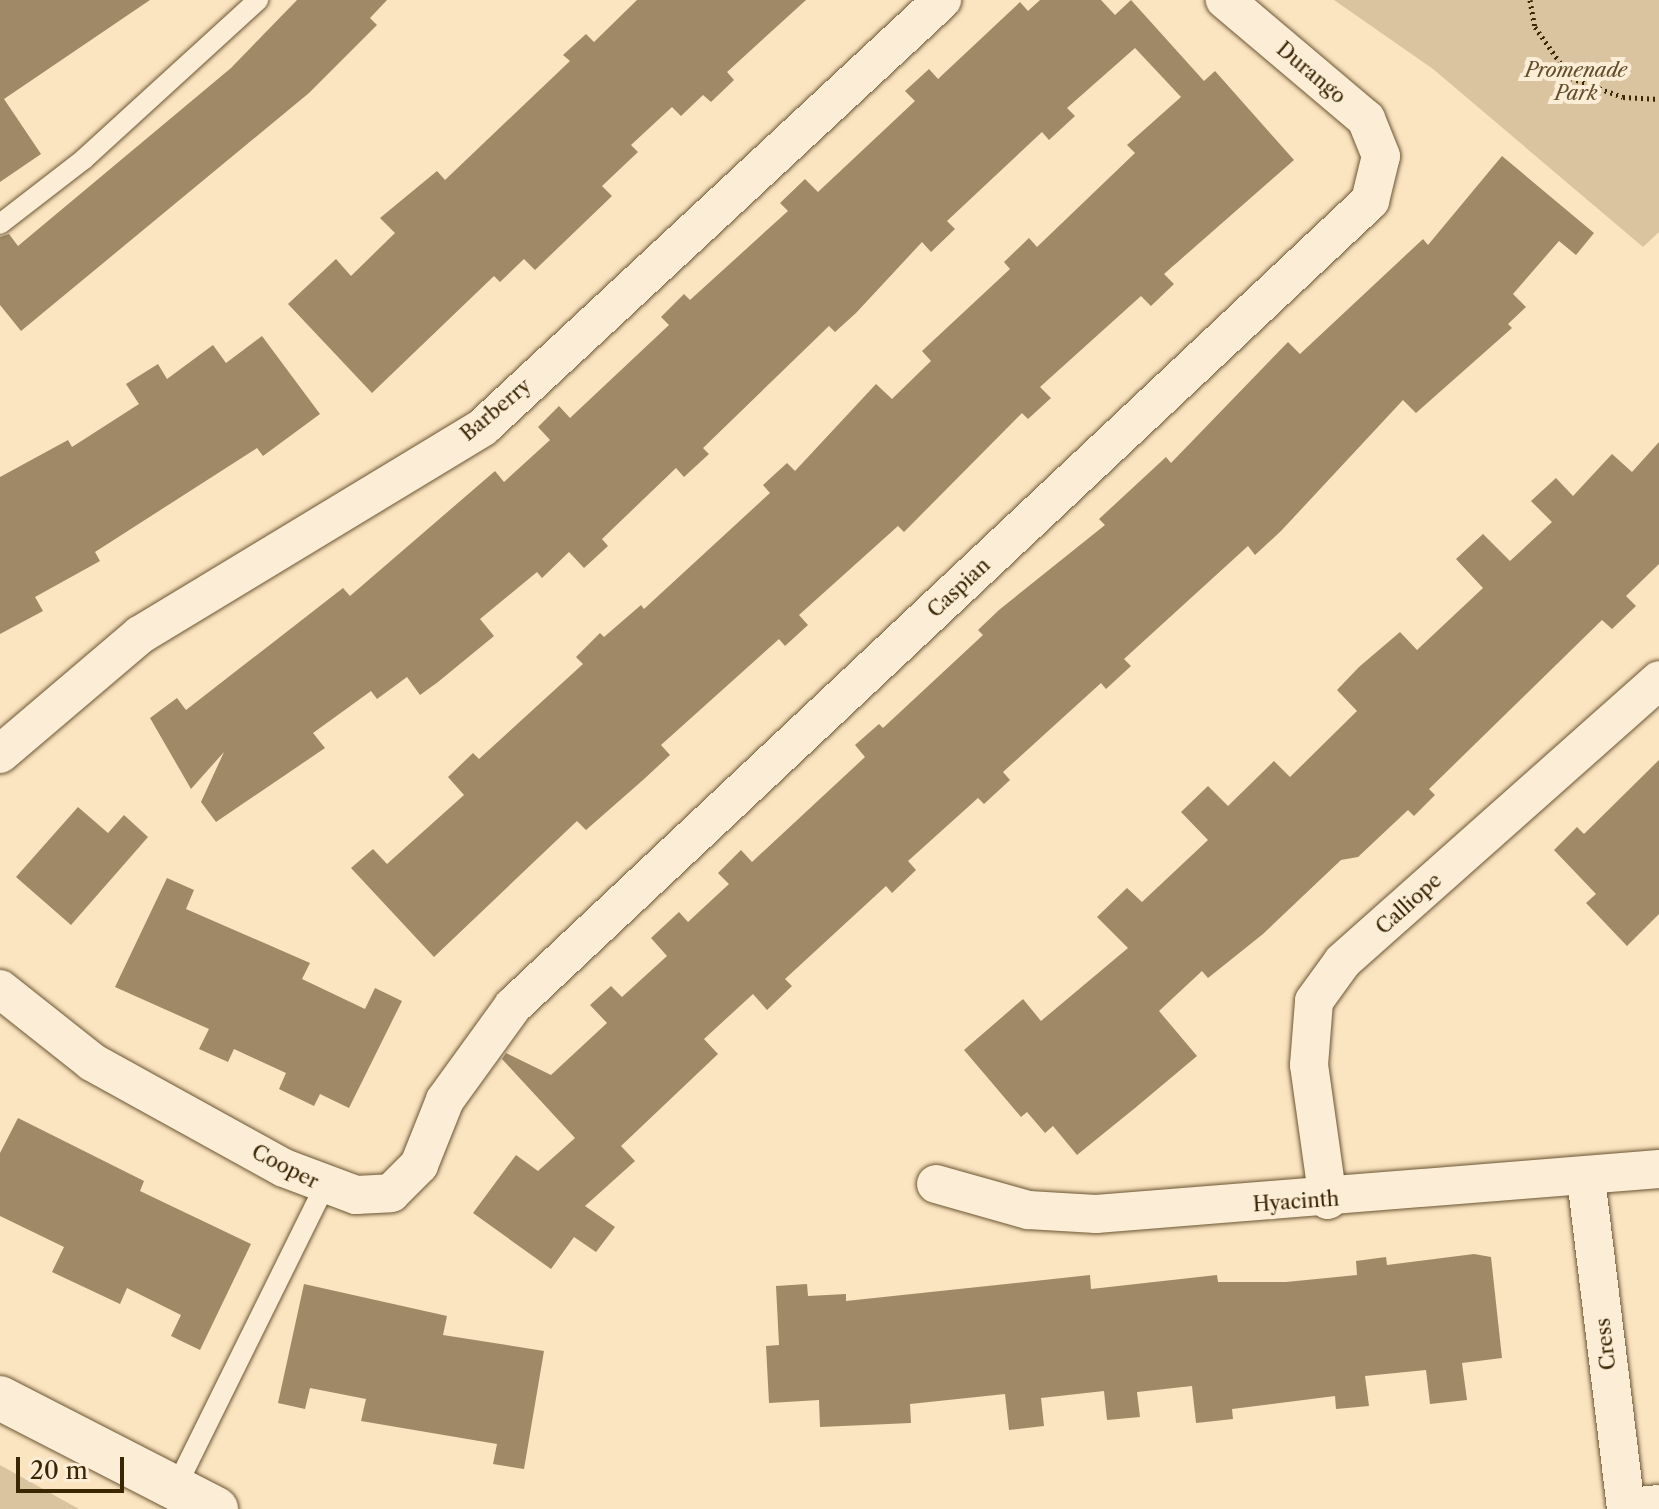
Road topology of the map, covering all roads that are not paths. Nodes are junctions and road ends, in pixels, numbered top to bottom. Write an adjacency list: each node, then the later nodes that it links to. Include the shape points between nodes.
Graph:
1 (258, 0): 5 (lane, via 84,159)
2 (942, 0): 7 (street, Barberry, via 483,427 140,635)
3 (1225, 0): 4 (street, Durango, via 1366,119)
4 (1381, 156): 9 (street, Caspian, via 1370,201)
5 (0, 224)
6 (1659, 680): 14 (street, Calliope, via 1343,961 1314,1001 1309,1065)
7 (0, 754)
8 (0, 989): 13 (street, Cooper, via 92,1062)
9 (513, 1006): 13 (street, Cooper, via 445,1100 419,1165 391,1193)
10 (1659, 1169): 11 (street, Hyacinth)
11 (1586, 1178): 14 (street, Hyacinth); 19 (street, Cress)
12 (936, 1184): 14 (street, Hyacinth, via 1028,1210 1096,1214)
13 (324, 1187): 16 (lane)
14 (1328, 1200)
15 (0, 1398): 16 (street)
16 (174, 1491): 18 (street)
17 (1659, 1507): 20 (street)
18 (216, 1509)
19 (1626, 1509)
20 (1640, 1509)

